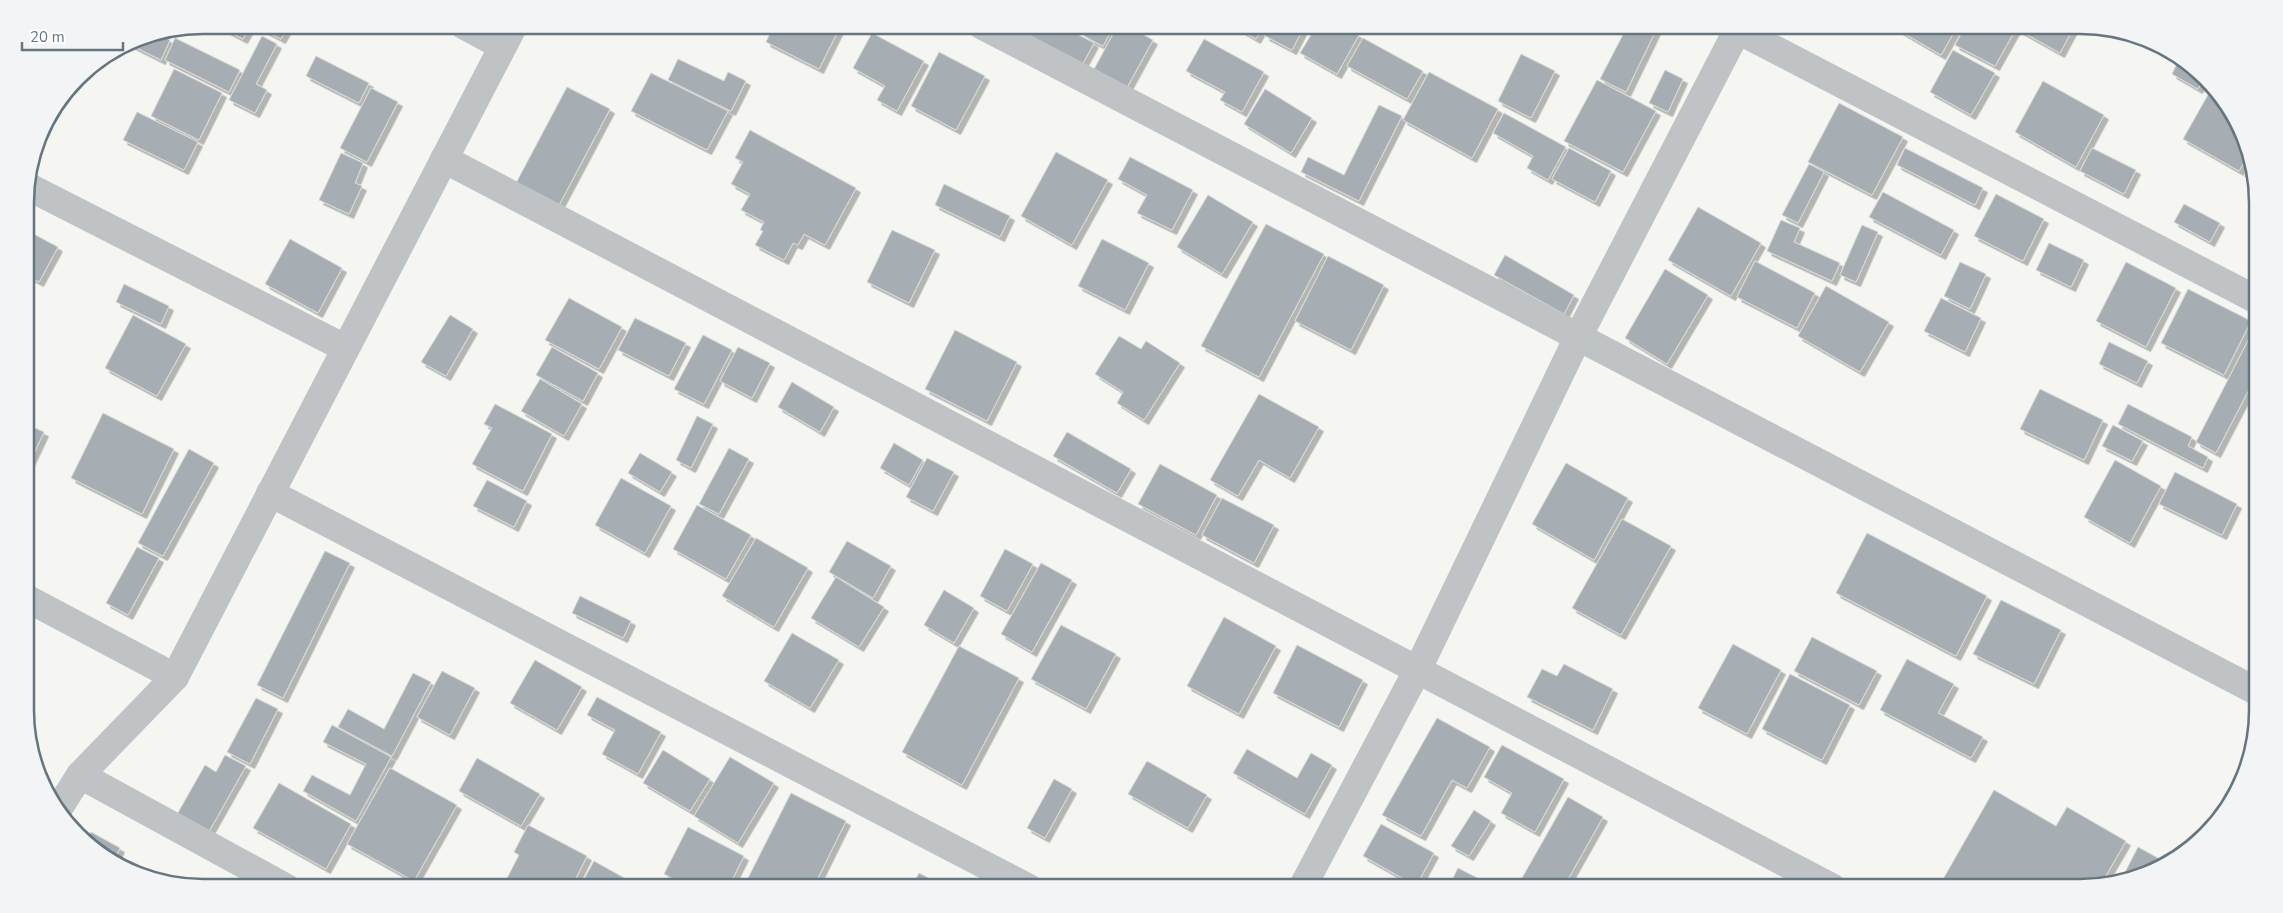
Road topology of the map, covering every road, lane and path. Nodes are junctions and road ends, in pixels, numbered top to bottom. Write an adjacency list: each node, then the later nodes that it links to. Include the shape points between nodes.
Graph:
1 (998, 34): 8 (street)
2 (1731, 34): 8 (street)
3 (1748, 34): 7 (street)
4 (508, 36): 5 (street)
5 (444, 159): 9 (street); 12 (street)
6 (34, 190): 9 (street)
7 (2249, 296)
8 (1578, 337): 12 (street); 14 (street)
9 (345, 348): 10 (street)
10 (270, 492): 13 (street); 18 (street)
11 (34, 602): 13 (street)
12 (1418, 669): 19 (street); 20 (street)
13 (174, 676): 15 (street)
14 (2249, 687)
15 (80, 776): 16 (street); 17 (street)
16 (62, 804)
17 (270, 879)
18 (1012, 879)
19 (1307, 879)
20 (1816, 879)

